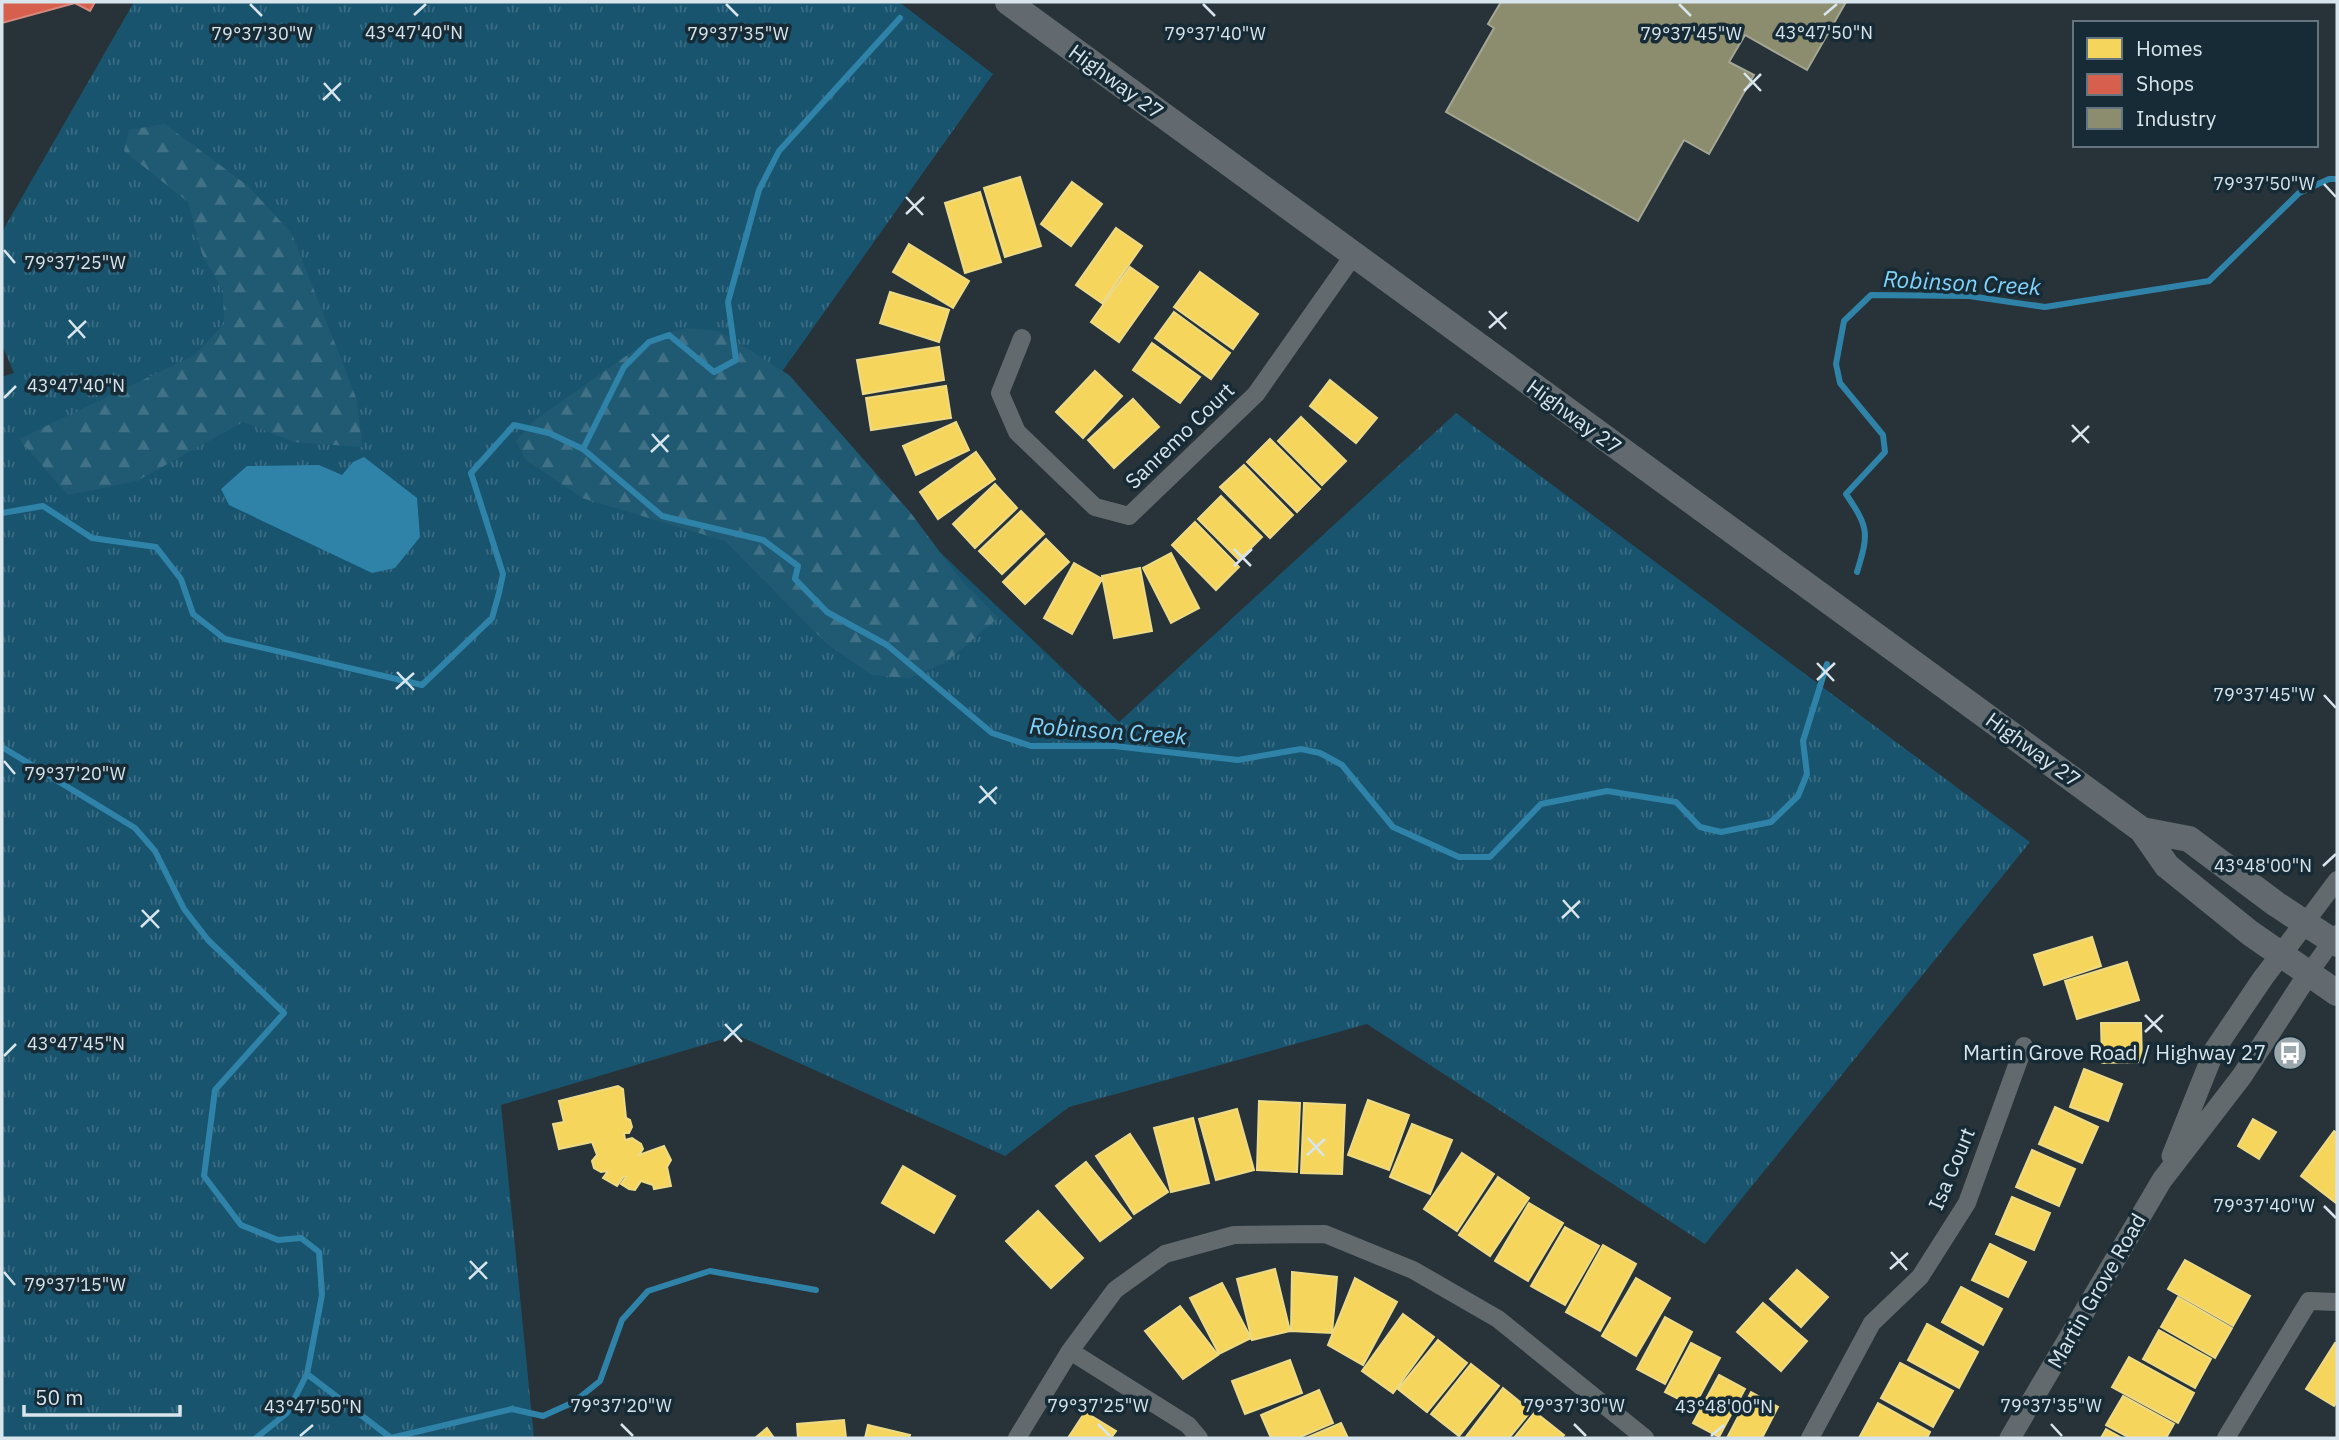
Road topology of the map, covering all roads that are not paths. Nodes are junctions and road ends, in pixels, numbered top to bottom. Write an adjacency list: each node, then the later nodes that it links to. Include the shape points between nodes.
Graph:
1 (1008, 2): 2 (main road, Highway 27)
2 (1353, 256): 3 (street, Sanremo Court, via 1256,394 1129,516 1094,507 1017,432 1000,393); 4 (main road, Highway 27)
3 (1022, 338)
4 (2142, 830): 6 (main road, Highway 27, via 2189,839); 8 (main road, Highway 27, via 2166,866)
5 (2337, 880): 6 (street)
6 (2305, 923): 7 (main road, Highway 27); 8 (street, Martin Grove Road)
7 (2336, 940): 9 (street)
8 (2281, 954): 9 (main road, Highway 27); 12 (street, Martin Grove Road, via 2215,1049)
9 (2309, 973): 10 (main road, Highway 27); 12 (street, Martin Grove Road, via 2242,1076)
10 (2337, 993)
11 (2024, 1046): 18 (street, Isa Court, via 1967,1203 1920,1277 1872,1323)
12 (2162, 1180): 19 (street, Martin Grove Road)
13 (2337, 1302): 20 (street, via 2309,1301)
14 (1070, 1351): 15 (street); 16 (street, via 1188,1424); 17 (street, via 1115,1290 1165,1254 1234,1235 1325,1234 1413,1269 1498,1319)
15 (1017, 1438)
16 (1199, 1438)
17 (1645, 1438)
18 (1810, 1438)
19 (2010, 1438)
20 (2226, 1438)

